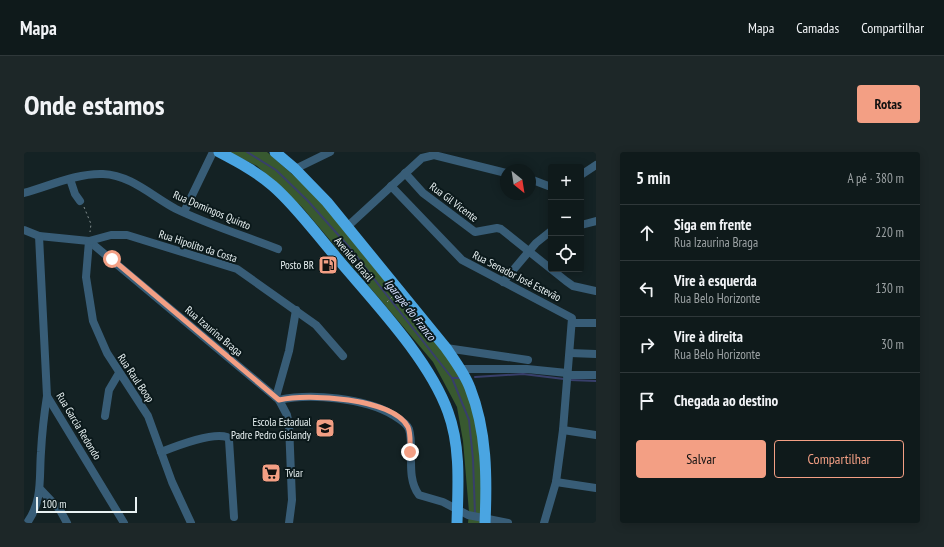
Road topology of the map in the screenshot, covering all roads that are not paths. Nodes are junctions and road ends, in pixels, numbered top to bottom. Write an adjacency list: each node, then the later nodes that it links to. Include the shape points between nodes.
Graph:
1 (213, 152): 16 (street)
2 (219, 152): 49 (highway, Avenida Brasil, via 261,177 282,194 380,309 432,378 454,428)
3 (275, 152): 6 (highway, Avenida Brasil)
4 (330, 152): 6 (street)
5 (596, 165): 9 (street)
6 (295, 168): 19 (highway, Avenida Brasil)
7 (500, 172): 8 (street, via 434,155 422,158)
8 (405, 173): 12 (street); 25 (street, Rua Gil Vicente, via 423,193 475,232 501,229)
9 (584, 173)
10 (70, 179): 14 (street, Rua Domingos Quinto); 15 (street); 16 (street, Rua Domingos Quinto, via 94,174 116,176 136,184)
11 (536, 181): 13 (street)
12 (391, 186): 19 (street); 26 (street, Rua Senador José Estevão, via 462,260)
13 (548, 186)
14 (24, 193)
15 (80, 201)
16 (184, 212): 24 (street, Rua Domingos Quinto)
17 (596, 221): 18 (street)
18 (584, 224)
19 (348, 226): 31 (highway, Avenida Brasil)
20 (24, 230): 22 (street)
21 (548, 234): 25 (street)
22 (39, 236): 23 (street); 40 (street, Rua Garcia Redondo)
23 (89, 241): 28 (street, Rua Hipolito da Costa, via 111,235 127,235 212,260 238,269); 37 (street, Rua Raul Boop, via 86,277 93,321); 41 (street, Rua Izaurina Braga)
24 (278, 249)
25 (530, 251): 26 (street); 27 (street, Rua Gil Vicente, via 573,286)
26 (503, 282): 29 (street, Rua Senador José Estevão)
27 (596, 291)
28 (296, 310): 34 (street, Rua Hipolito da Costa, via 316,325); 41 (street)
29 (570, 319): 30 (street); 32 (street)
30 (596, 323)
31 (446, 348): 35 (street); 36 (highway, Avenida Brasil)
32 (570, 354): 33 (street); 38 (street)
33 (596, 354)
34 (344, 356)
35 (528, 360)
36 (461, 369): 38 (street, via 527,369); 51 (highway, Avenida Brasil, via 470,387 480,422 485,457)
37 (119, 373): 42 (street, via 109,390); 45 (street, Rua Raul Boop, via 148,416)
38 (567, 374): 39 (street); 43 (street)
39 (596, 375)
40 (47, 396): 48 (street, via 41,454); 54 (street, Rua Garcia Redondo)
41 (278, 399): 49 (street, via 341,399 366,402 393,415 404,422 409,431 412,481 416,491 423,498 443,502); 56 (street, Rua Izaurina Braga, via 289,424 292,500)
42 (105, 416)
43 (563, 430): 44 (street); 46 (street)
44 (596, 435)
45 (161, 452): 50 (street, via 184,443 227,437); 55 (street, Rua Raul Boop)
46 (556, 482): 47 (street); 59 (street)
47 (596, 488)
48 (41, 490): 52 (street); 53 (street, via 60,510)
49 (457, 509): 51 (street); 57 (highway, Avenida Brasil)
50 (234, 517)
51 (484, 520): 58 (street)
52 (30, 521)
53 (67, 523)
54 (124, 523)
55 (191, 523)
56 (289, 523)
57 (457, 523)
58 (508, 523)
59 (544, 523)

